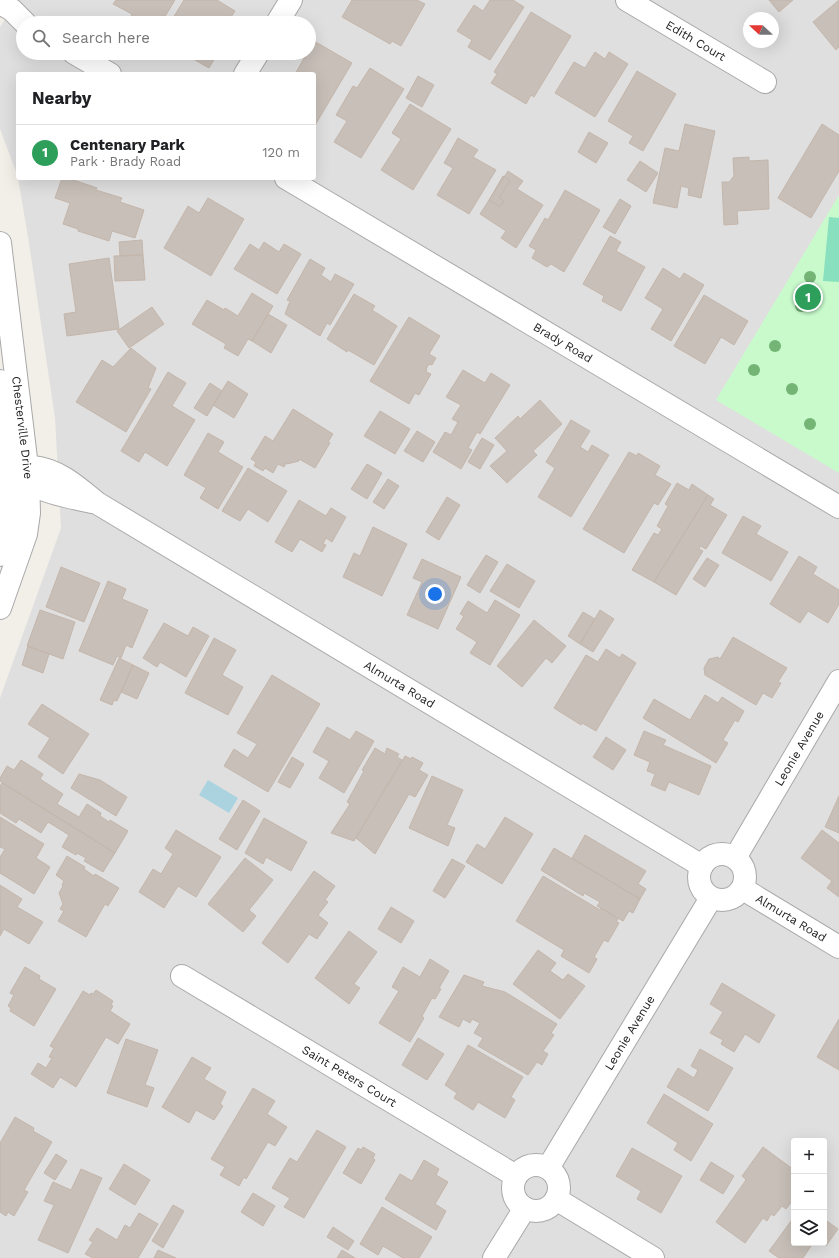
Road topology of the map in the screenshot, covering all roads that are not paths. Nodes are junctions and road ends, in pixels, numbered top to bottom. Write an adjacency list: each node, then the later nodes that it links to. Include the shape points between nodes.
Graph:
1 (291, 0): 5 (street)
2 (627, 0): 12 (street, Edith Court)
3 (0, 3): 4 (street)
4 (17, 16)
5 (281, 16)
6 (0, 22): 7 (street)
7 (16, 23)
8 (86, 60): 10 (street)
9 (254, 60): 11 (street)
10 (107, 72)
11 (246, 72)
12 (765, 82)
13 (289, 180): 18 (street, Brady Road)
14 (0, 243): 15 (street, Chesterville Drive)
15 (4, 335): 17 (street, Chesterville Drive)
16 (0, 381): 17 (street, Chesterville Drive, via 5,424)
17 (22, 475): 19 (street, Chesterville Drive, via 8,516); 20 (street, Chesterville Drive, via 29,513 26,534); 23 (street, Almurta Road, via 32,467 46,470 75,485 97,503)
18 (839, 507)
19 (0, 555)
20 (0, 608)
21 (839, 681): 22 (street, Leonie Avenue)
22 (735, 858): 23 (street, via 720,854 707,860); 24 (street, via 744,868 745,883)
23 (702, 866): 25 (street, via 699,880 705,893)
24 (742, 889): 25 (street, via 732,899 725,901); 26 (street, Almurta Road)
25 (711, 898): 28 (street, Leonie Avenue)
26 (839, 947)
27 (182, 976): 29 (street, Saint Peters Court)
28 (548, 1168): 29 (street, via 534,1164 521,1170); 30 (street, via 558,1179 559,1193)
29 (516, 1176): 31 (street, via 513,1190 519,1203)
30 (556, 1200): 31 (street, via 538,1211); 33 (street)
31 (525, 1208): 32 (street)
32 (494, 1258)
33 (653, 1258)

